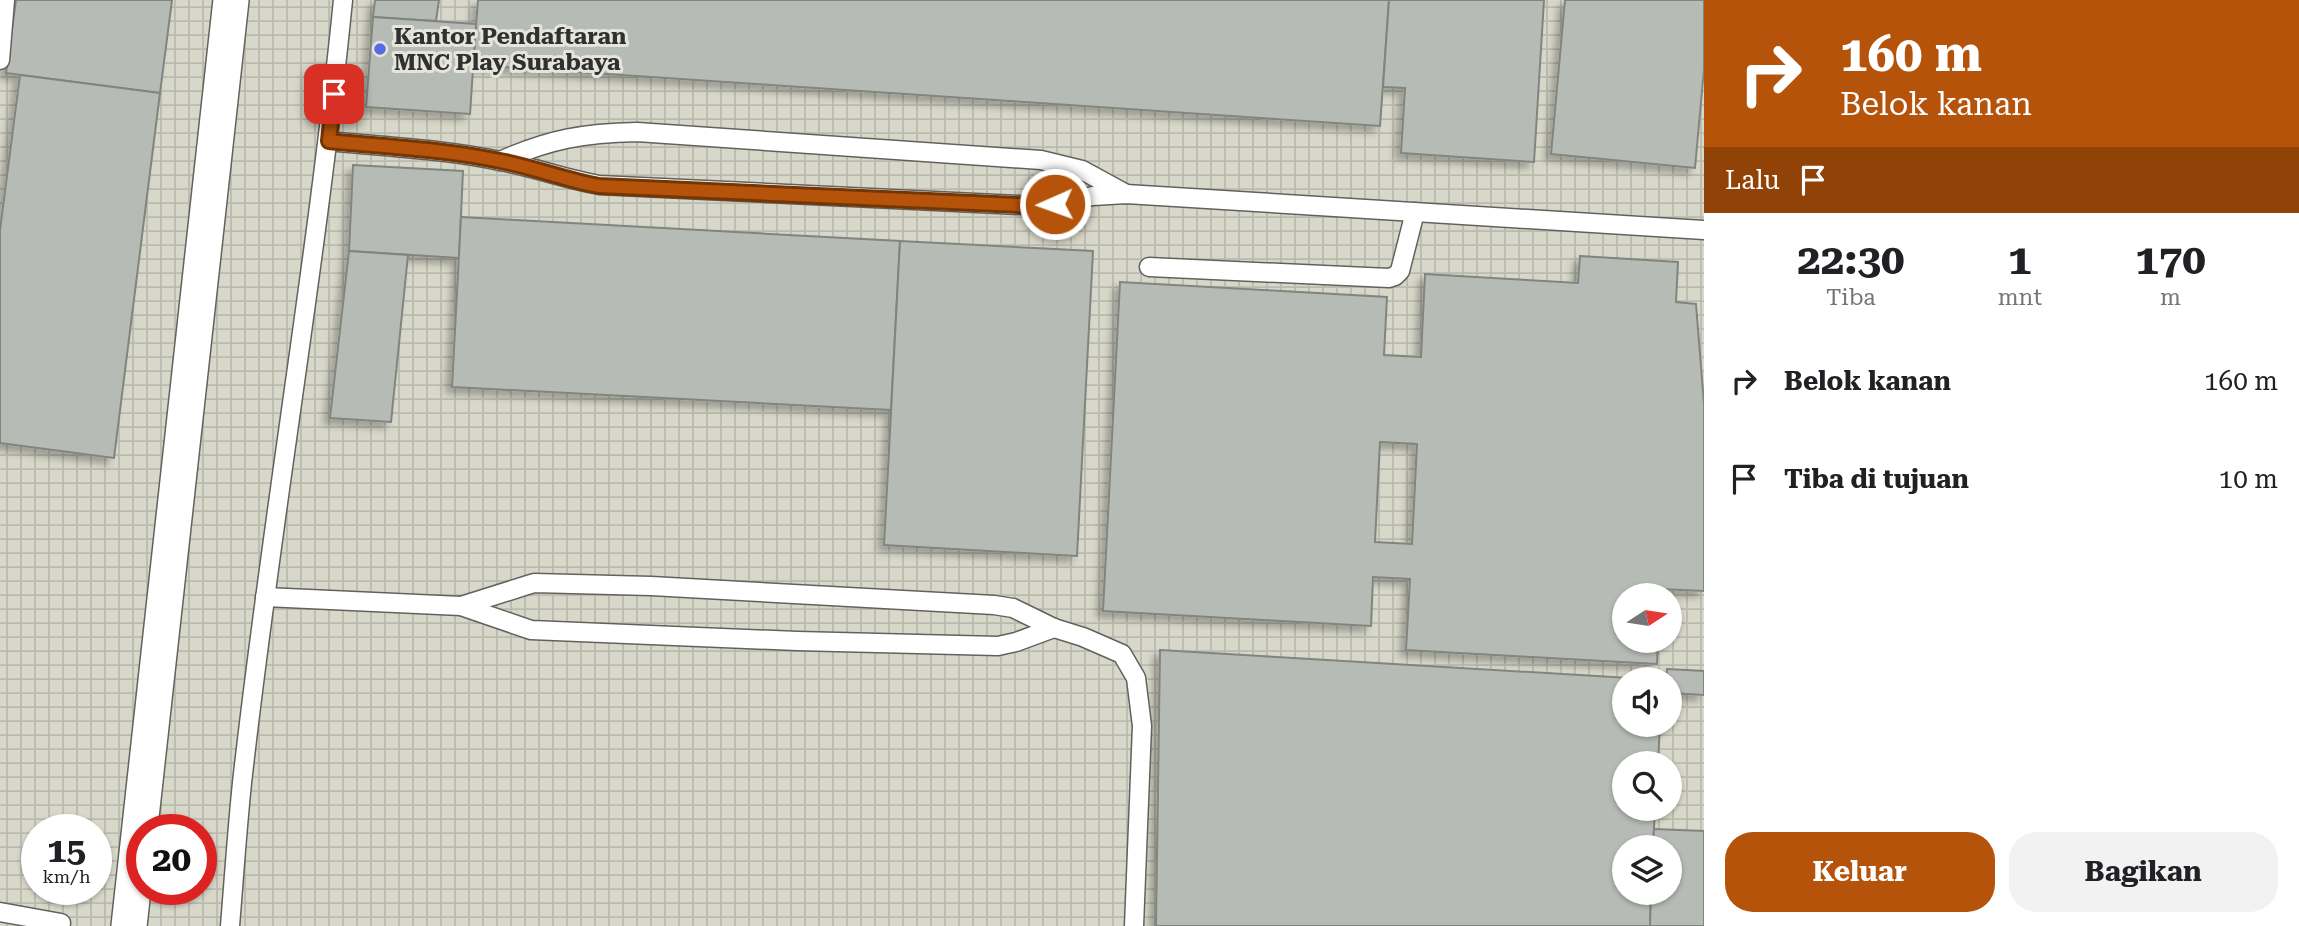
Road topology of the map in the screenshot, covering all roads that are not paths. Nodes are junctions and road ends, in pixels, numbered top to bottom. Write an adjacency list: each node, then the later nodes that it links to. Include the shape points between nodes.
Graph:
1 (5, 0): 4 (lane)
2 (231, 0): 16 (street)
3 (344, 0): 5 (lane)
4 (0, 60)
5 (329, 141): 6 (lane); 11 (lane)
6 (500, 161): 7 (lane, via 599,186 1040,206); 7 (lane, via 565,138 637,132 1041,160 1082,170)
7 (1126, 194): 8 (lane)
8 (1415, 212): 9 (lane); 10 (lane, via 1400,271 1389,278)
9 (1704, 230)
10 (1149, 267)
11 (265, 597): 12 (lane); 17 (lane)
12 (461, 606): 13 (lane, via 531,630 648,635 998,646); 13 (lane, via 534,583 652,586 994,605 1013,608)
13 (1054, 628): 18 (lane, via 1122,654 1136,678 1142,726)
14 (0, 912): 15 (lane)
15 (61, 923)
16 (129, 926)
17 (230, 926)
18 (1134, 926)

